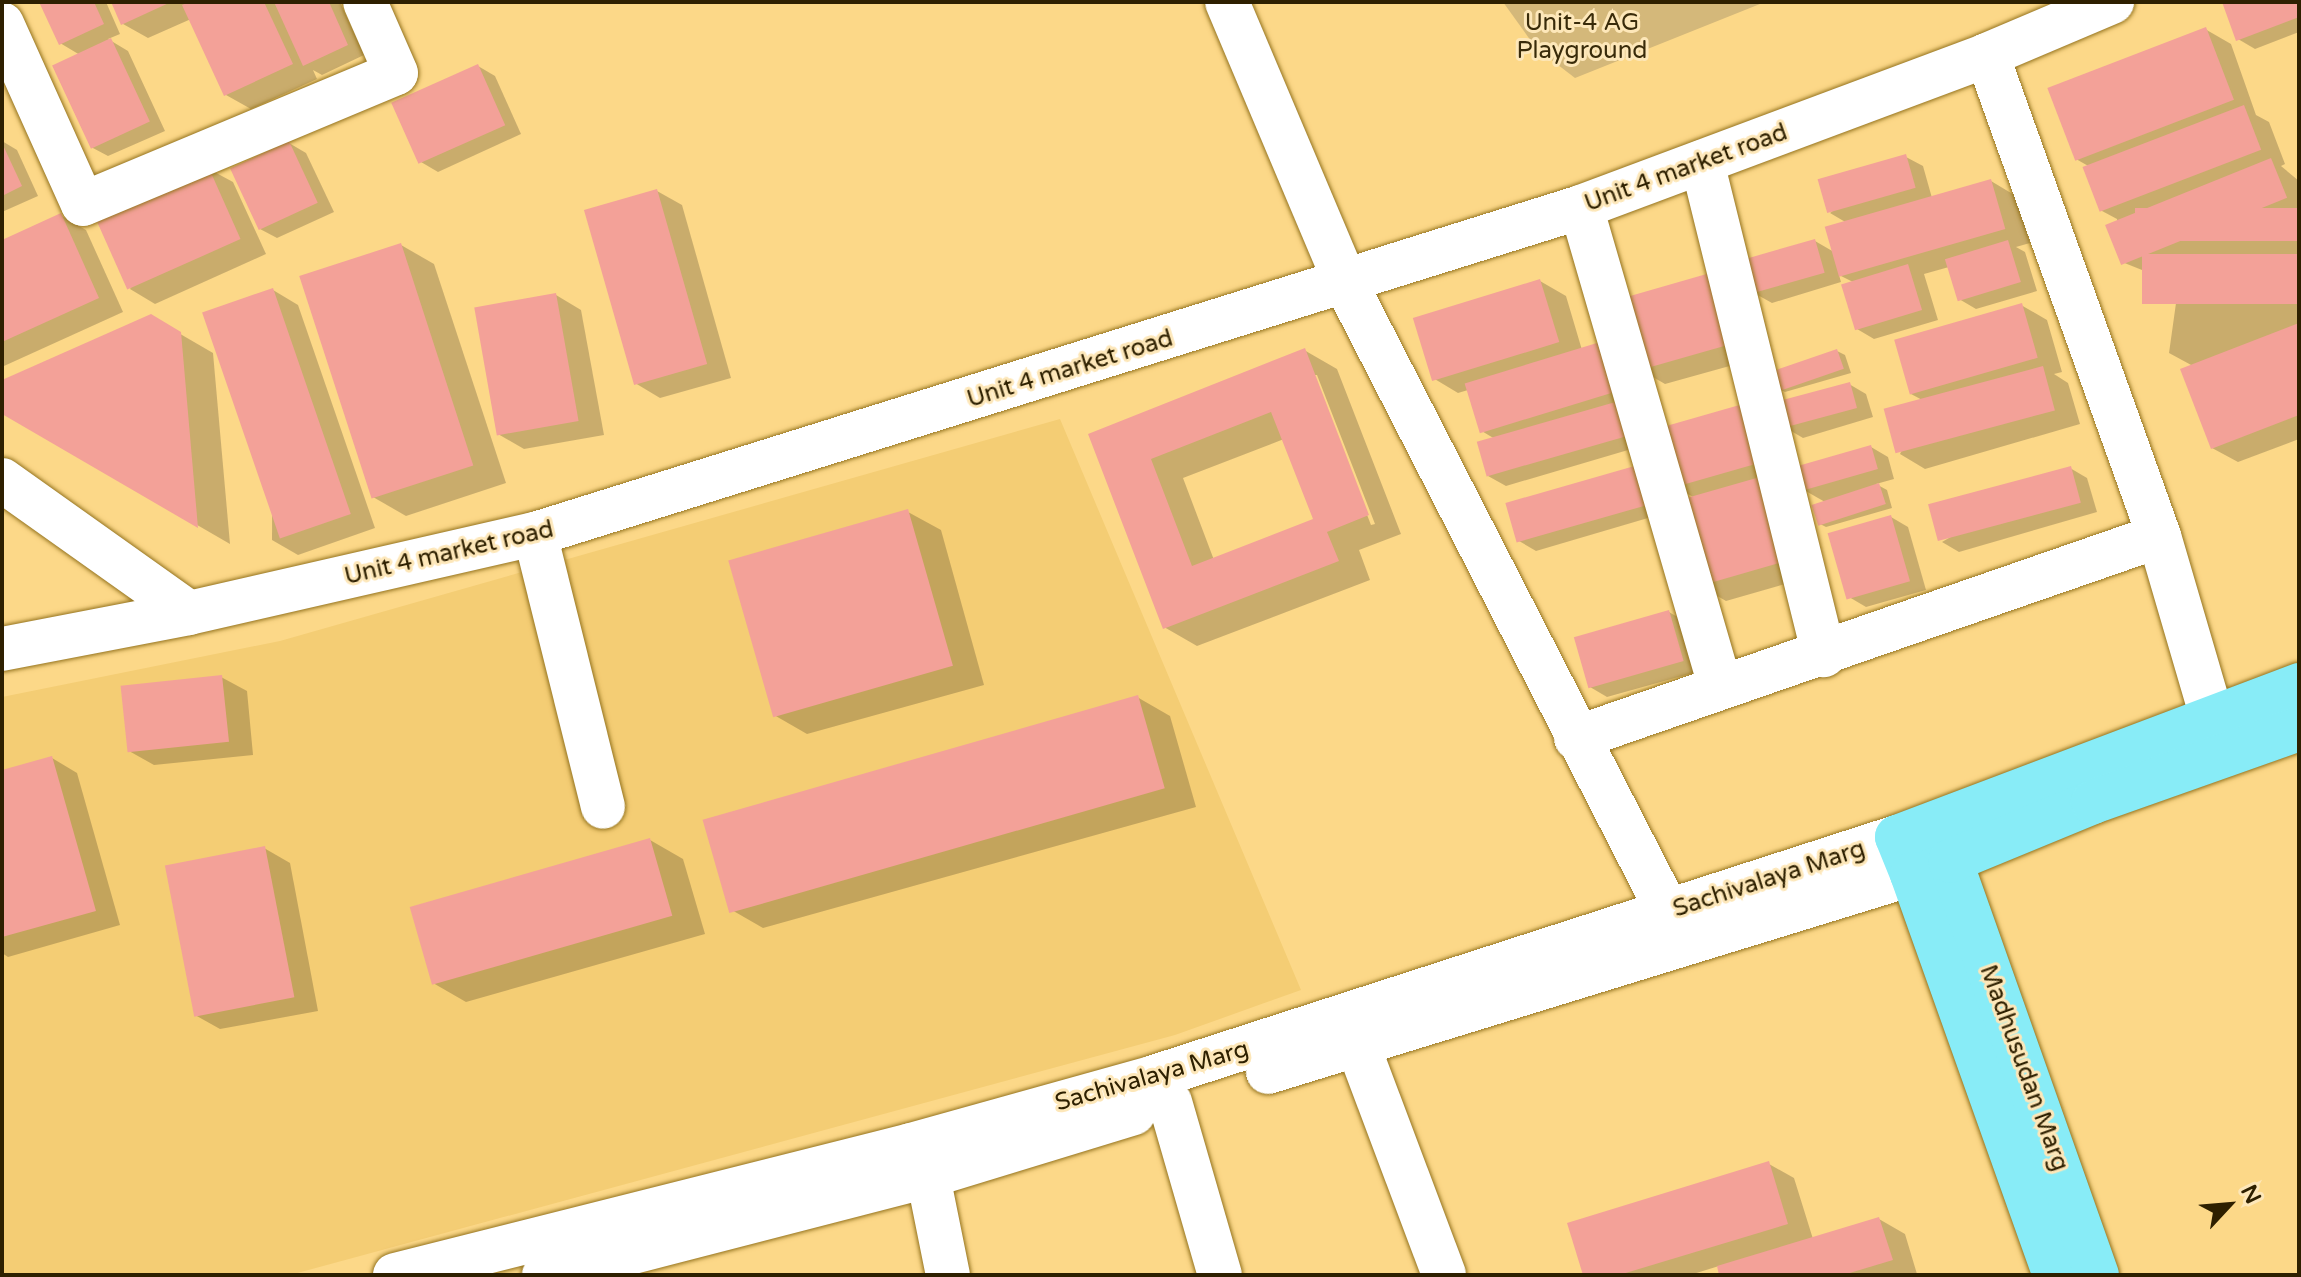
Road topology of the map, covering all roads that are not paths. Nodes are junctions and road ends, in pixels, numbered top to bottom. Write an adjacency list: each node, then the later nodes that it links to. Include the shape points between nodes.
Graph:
1 (365, 2): 4 (street, via 396,73 83,204)
2 (1227, 2): 8 (street)
3 (2112, 2): 5 (street, Unit 4 market road)
4 (2, 24)
5 (1987, 55): 6 (street, Unit 4 market road); 11 (street)
6 (1702, 162): 7 (street, Unit 4 market road); 14 (street)
7 (1581, 207): 8 (street, Unit 4 market road); 16 (street)
8 (1346, 284): 10 (street, Unit 4 market road); 19 (street)
9 (2, 480): 12 (street)
10 (535, 534): 12 (street, Unit 4 market road); 21 (street)
11 (2159, 536): 14 (street); 17 (street)
12 (189, 613): 13 (street, Unit 4 market road)
13 (2, 649)
14 (1824, 655): 16 (street)
15 (2299, 685): 17 (main road, Sachivalaya Marg)
16 (1720, 686): 19 (street)
17 (2212, 717): 20 (street); 22 (main road, Sachivalaya Marg)
18 (2299, 729): 20 (main road, Sachivalaya Marg)
19 (1576, 738): 23 (street)
20 (2230, 755): 22 (main road, Sachivalaya Marg, via 2093,802)
21 (603, 807)
22 (1924, 849): 23 (street, Sachivalaya Marg); 24 (street, Sachivalaya Marg); 33 (main road, Madhusudan Marg); 34 (main road, Madhusudan Marg)
23 (1668, 912): 24 (street, Sachivalaya Marg)
24 (1353, 1031): 25 (street, Sachivalaya Marg); 28 (street, Sachivalaya Marg); 32 (street)
25 (1170, 1102): 26 (street, Sachivalaya Marg); 31 (street)
26 (928, 1176): 27 (street, Sachivalaya Marg); 30 (street)
27 (676, 1258): 29 (street, Sachivalaya Marg)
28 (395, 1275)
29 (544, 1275)
30 (948, 1275)
31 (1220, 1275)
32 (1444, 1275)
33 (2055, 1275)
34 (2097, 1275)

